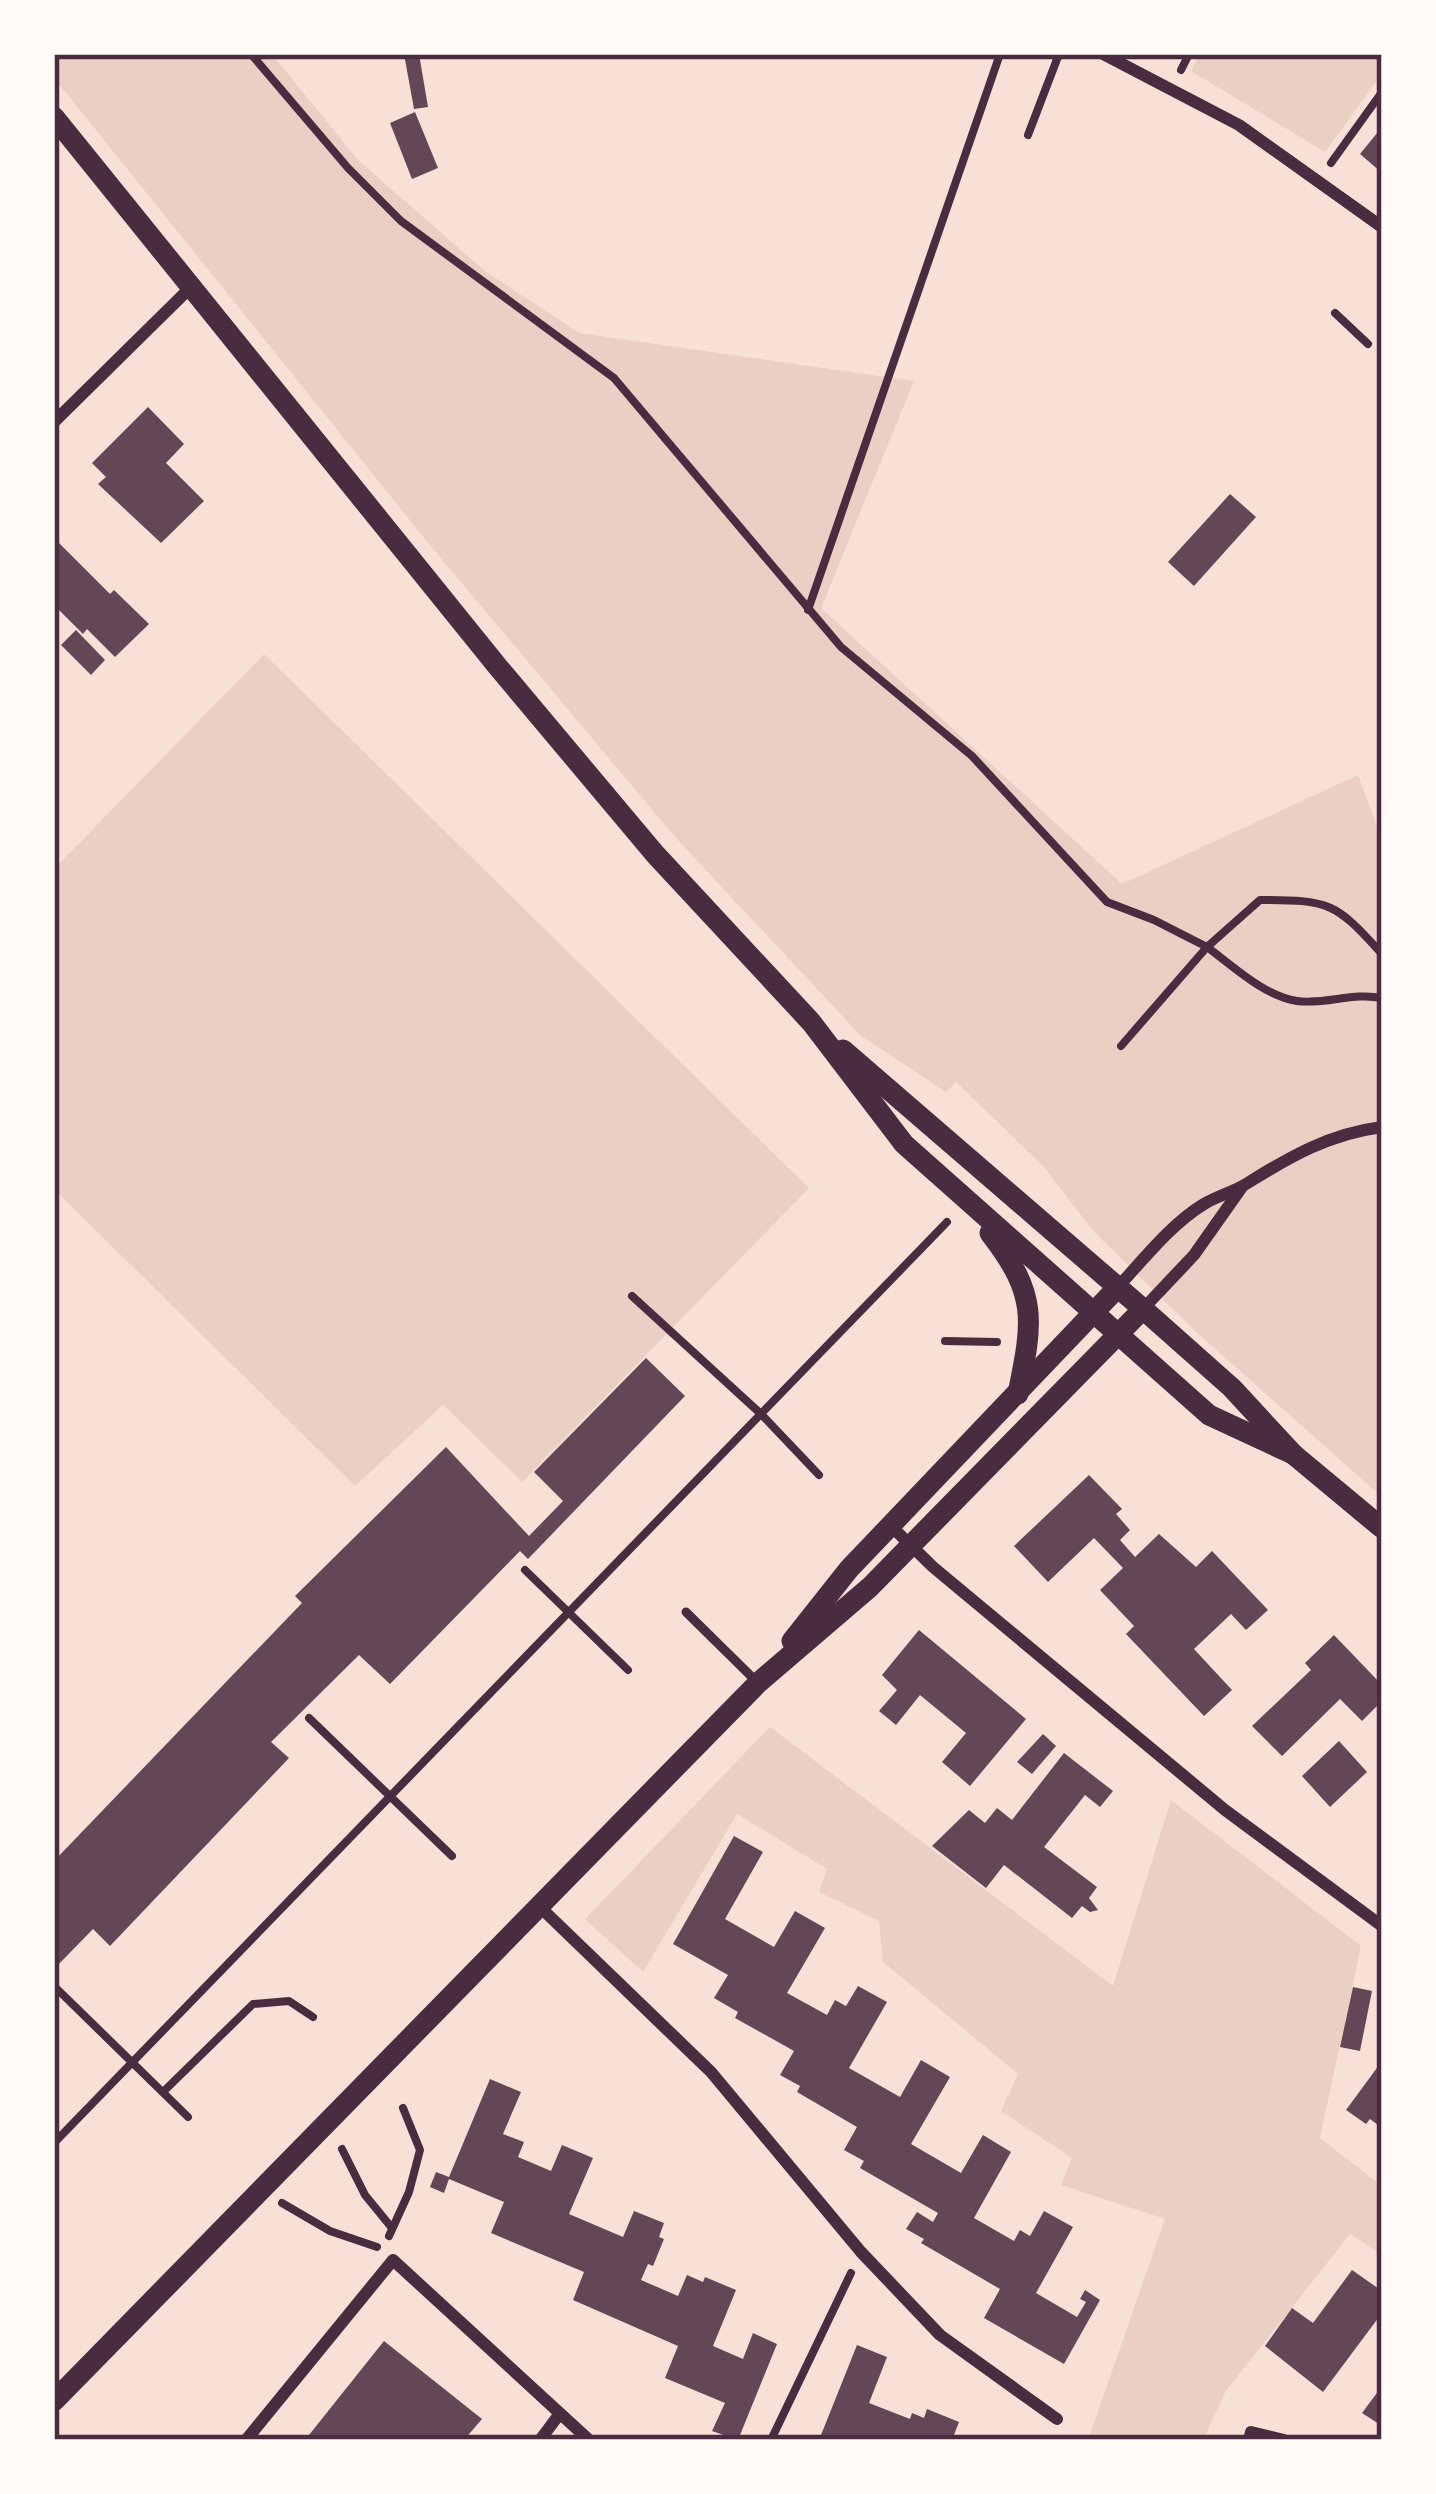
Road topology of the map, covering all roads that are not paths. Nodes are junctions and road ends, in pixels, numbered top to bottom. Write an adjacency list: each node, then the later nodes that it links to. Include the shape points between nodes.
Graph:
1 (1103, 54): 3 (street, via 1239,125)
2 (54, 117): 4 (street)
3 (1382, 227)
4 (191, 287): 5 (street); 6 (street, via 574,758)
5 (54, 422)
6 (811, 1022): 9 (street, via 904,1144); 10 (street)
7 (1382, 1127): 8 (street, via 1307,1147)
8 (1243, 1186): 10 (street, via 1204,1204); 11 (street)
9 (956, 1190): 12 (street); 14 (street, via 1023,1287 1030,1328)
10 (1117, 1288): 11 (street); 12 (street)
11 (1143, 1309): 13 (street); 15 (street)
12 (1093, 1314): 13 (street); 14 (street)
13 (1116, 1336): 15 (street, via 1209,1415); 18 (street)
14 (1017, 1396): 16 (street)
15 (1292, 1454): 17 (street)
16 (891, 1526): 18 (street); 20 (street)
17 (1382, 1528)
18 (911, 1546): 20 (street); 22 (street, via 1226,1810)
19 (686, 1612): 20 (lane)
20 (758, 1683): 21 (street)
21 (539, 1906): 23 (street); 25 (street, via 710,2072 940,2335)
22 (1382, 1926)
23 (58, 2388)
24 (558, 2416): 26 (street, via 393,2260); 27 (street); 28 (street)
25 (1057, 2419)
26 (246, 2440)
27 (540, 2440)
28 (589, 2440)
29 (1249, 2440): 30 (street, via 1251,2432)
30 (1284, 2440)

